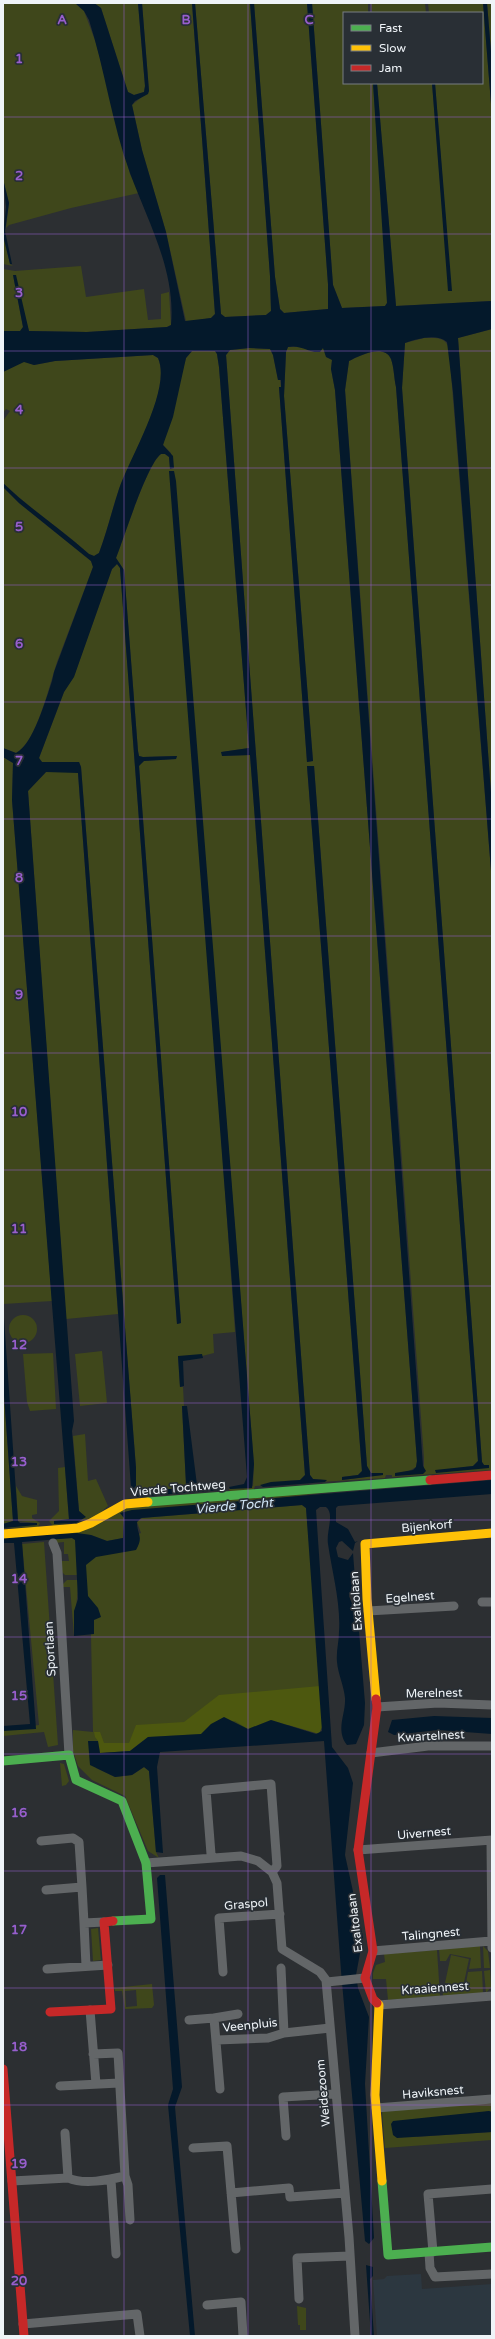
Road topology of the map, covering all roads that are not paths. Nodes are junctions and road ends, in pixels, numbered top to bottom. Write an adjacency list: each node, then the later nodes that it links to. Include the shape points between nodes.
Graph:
1 (492, 1475): 3 (street, Vierde Tochtweg, via 125,1504 110,1510 91,1524 78,1528)
2 (492, 1533): 5 (street, Bijenkorf)
3 (3, 1534)
4 (53, 1543): 14 (street, Sportlaan, via 57,1553)
5 (365, 1544): 9 (street, Exaltolaan)
6 (482, 1602): 7 (street)
7 (492, 1602)
8 (454, 1606): 9 (street, Egelnest)
9 (368, 1611): 11 (street, Exaltolaan)
10 (492, 1704): 11 (street, Merelnest, via 438,1703)
11 (377, 1707): 13 (street, Exaltolaan)
12 (492, 1746): 13 (street, Kwartelnest, via 428,1746)
13 (371, 1753): 18 (street, Exaltolaan)
14 (69, 1755): 15 (street); 20 (street, Sportlaan, via 76,1780 122,1801)
15 (3, 1761)
16 (492, 1840): 18 (street, Uivernest); 27 (street)
17 (41, 1841): 22 (street, via 73,1838 79,1842)
18 (358, 1850): 29 (street, Exaltolaan)
19 (211, 1854): 21 (street, via 206,1790 271,1784 277,1866)
20 (146, 1863): 21 (street, via 241,1856 258,1861); 25 (street, Sportlaan, via 151,1919)
21 (272, 1872): 24 (street, via 277,1883)
22 (82, 1888): 23 (street); 26 (street)
23 (46, 1890)
24 (280, 1914): 34 (street, Graspol, via 219,1918); 36 (street, via 282,1949 320,1972)
25 (104, 1922): 26 (street); 30 (street)
26 (84, 1923): 31 (street)
27 (492, 1941): 28 (street); 29 (street, Talingnest)
28 (492, 1948)
29 (373, 1951): 35 (street, Exaltolaan)
30 (108, 1965): 31 (street); 39 (street, via 111,2009)
31 (86, 1966): 33 (street)
32 (280, 1968): 45 (street, Veenpluis)
33 (47, 1969)
34 (223, 1972)
35 (362, 1978): 36 (street); 38 (street, via 372,1999)
36 (327, 1982): 44 (street, Weidezoom)
37 (492, 1996): 38 (street, Kraaiennest)
38 (379, 2005): 55 (street)
39 (90, 2010): 40 (street); 47 (street)
40 (50, 2012)
41 (238, 2014): 42 (street, Veenpluis)
42 (214, 2018): 43 (street, Veenpluis); 46 (street, Veenpluis)
43 (189, 2020)
44 (330, 2028): 45 (street, Veenpluis); 53 (street, Weidezoom)
45 (284, 2033): 46 (street, Veenpluis, via 268,2038)
46 (217, 2040): 52 (street, Veenpluis)
47 (94, 2054): 49 (street, via 118,2053); 50 (street)
48 (3, 2069): 62 (street)
49 (119, 2083): 50 (street); 59 (street)
50 (96, 2084): 51 (street)
51 (60, 2086)
52 (220, 2089)
53 (335, 2094): 57 (street, via 283,2097); 65 (street, Weidezoom)
54 (492, 2099): 55 (street, Haviksnest)
55 (376, 2108): 69 (street, via 388,2255)
56 (65, 2133): 60 (street)
57 (286, 2136)
58 (193, 2148): 64 (street, via 227,2146)
59 (125, 2176): 61 (street); 66 (street)
60 (68, 2178): 61 (street, via 76,2181); 62 (street)
61 (111, 2180): 70 (street)
62 (12, 2181): 75 (street)
63 (492, 2189): 69 (street, via 428,2194)
64 (231, 2193): 65 (street, via 289,2188 290,2197); 67 (street)
65 (345, 2193): 71 (street, Weidezoom)
66 (130, 2220)
67 (236, 2246)
68 (492, 2247): 69 (street)
69 (431, 2252): 72 (street, via 430,2268 435,2277)
70 (116, 2254)
71 (350, 2256): 73 (street, via 297,2258); 79 (street, Weidezoom)
72 (492, 2274)
73 (299, 2299)
74 (207, 2305): 78 (street, via 241,2302)
75 (23, 2324): 76 (street); 77 (street, via 137,2314)
76 (24, 2336)
77 (140, 2336)
78 (244, 2336)
79 (355, 2336)

